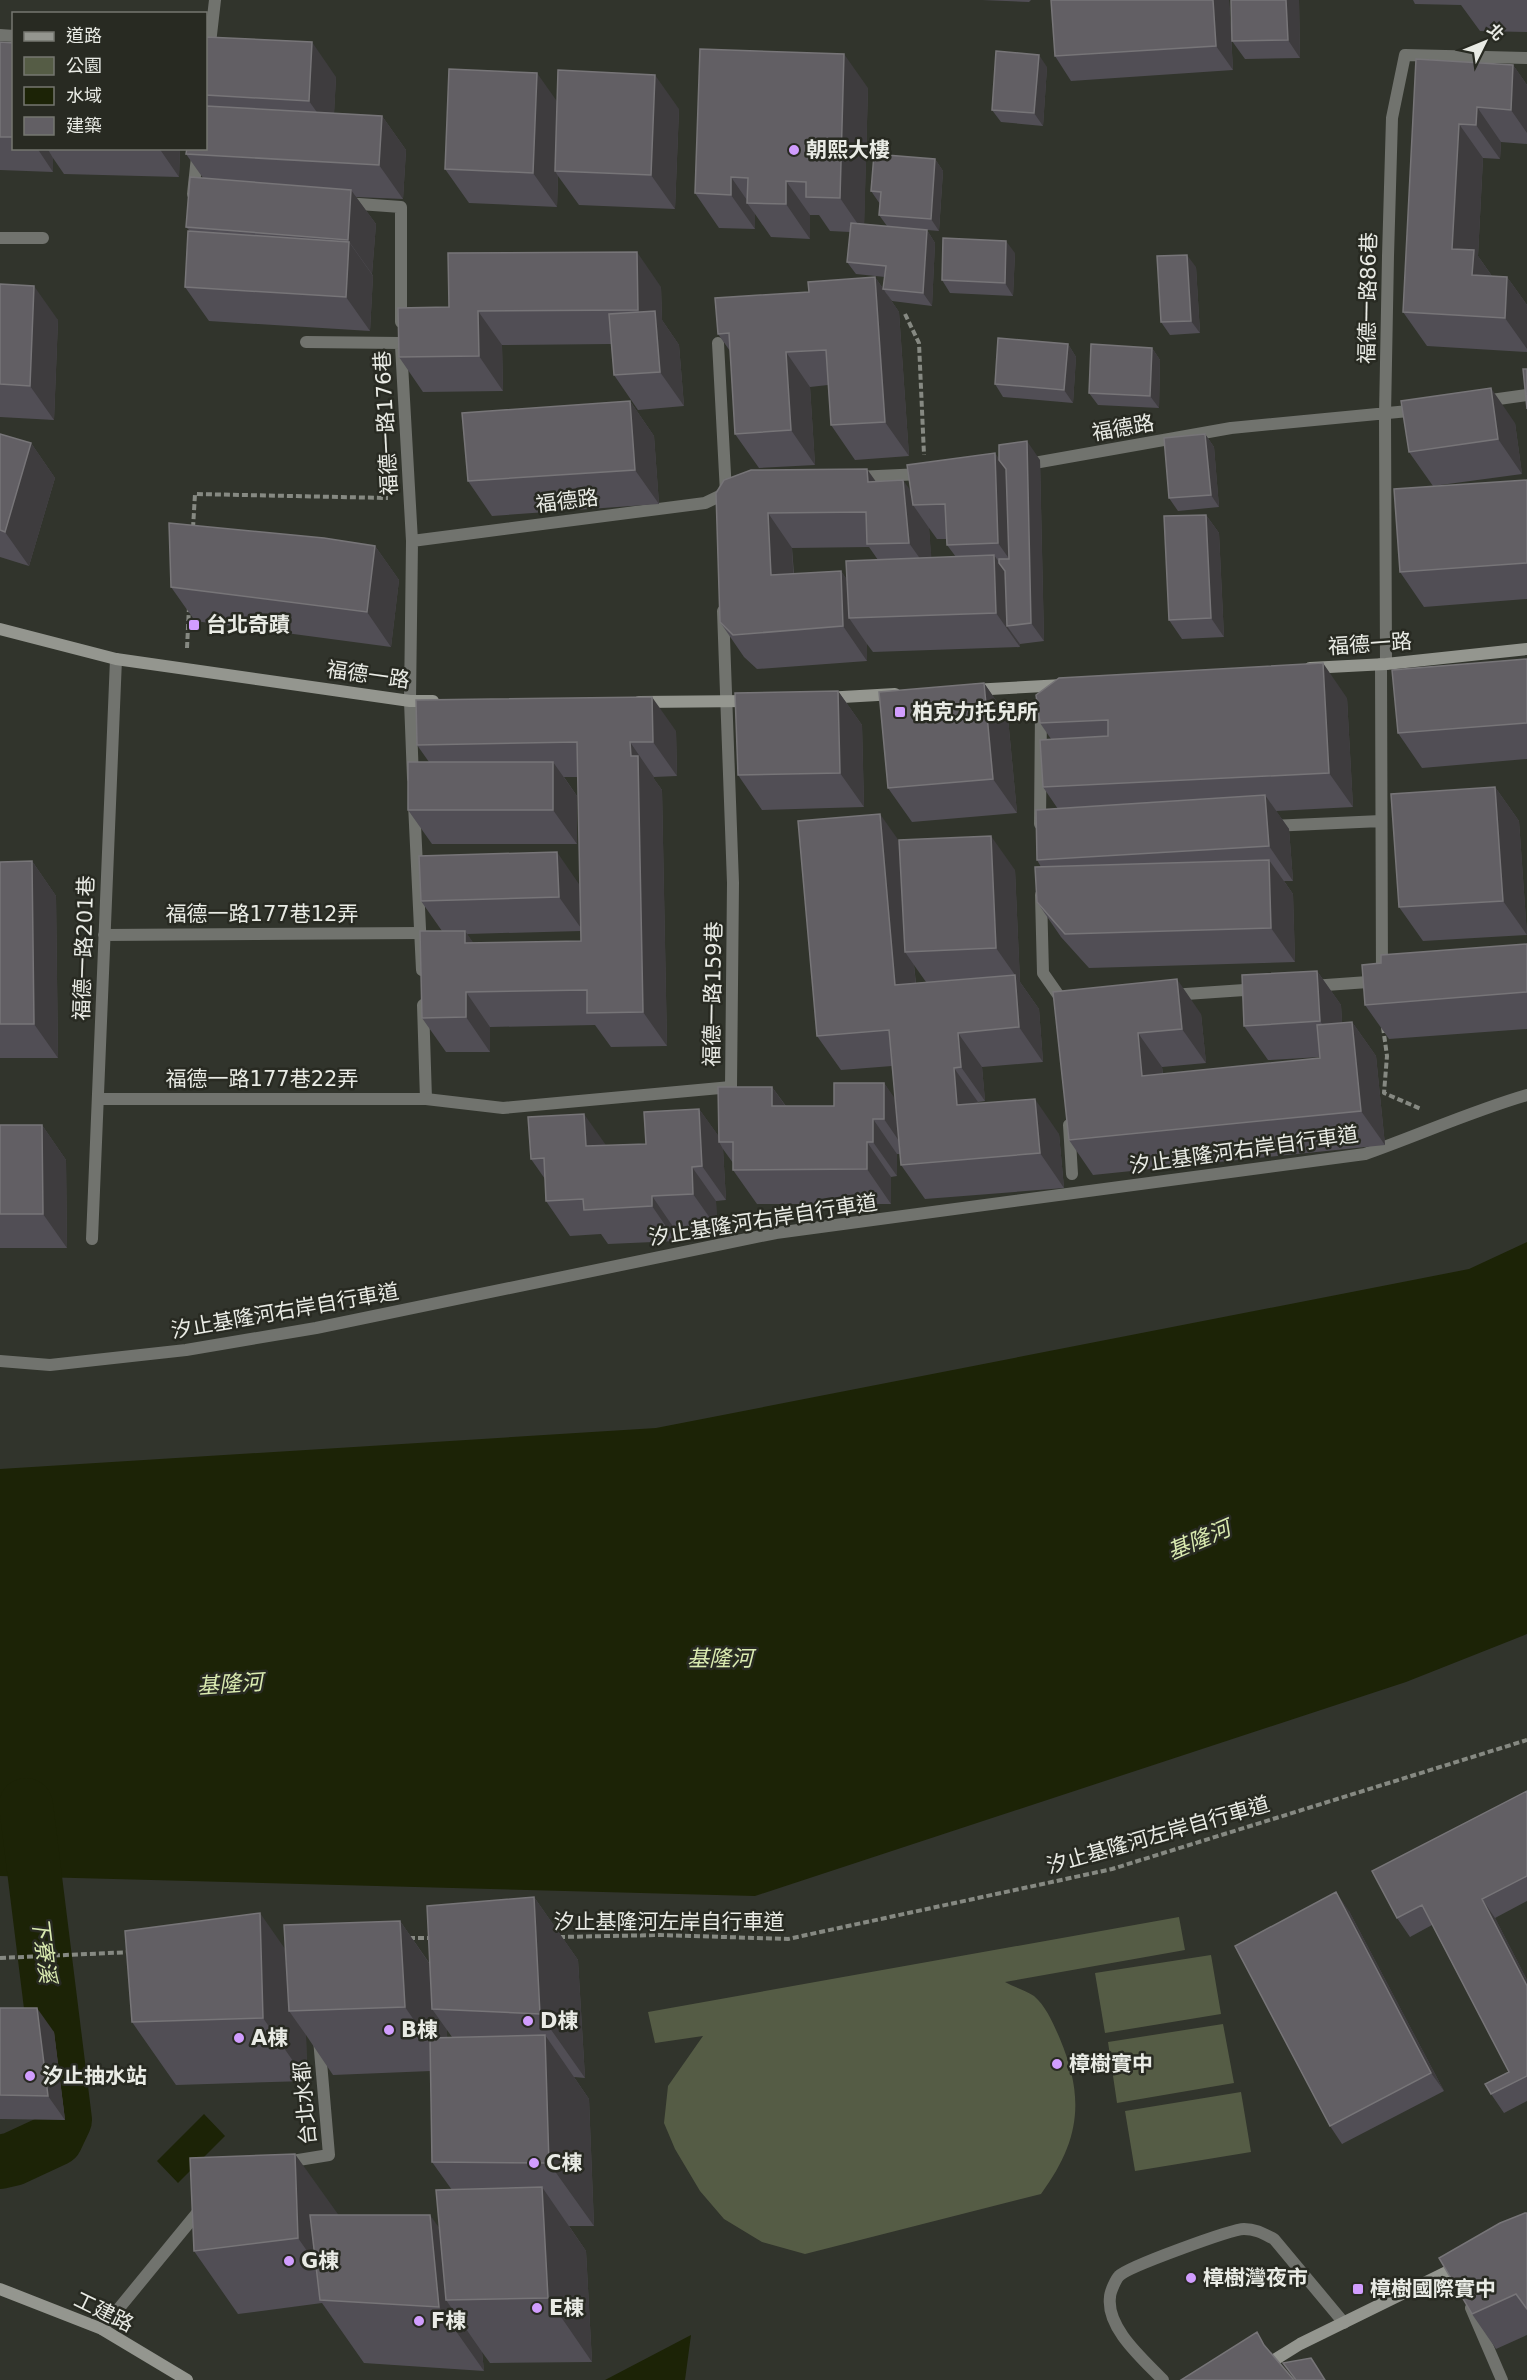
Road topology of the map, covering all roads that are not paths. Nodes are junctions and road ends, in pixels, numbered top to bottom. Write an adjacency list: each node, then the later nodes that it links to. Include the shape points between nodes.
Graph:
1 (215, 0): 2 (street)
2 (209, 21): 4 (street)
3 (1527, 58): 16 (street, 福德一路86巷, via 1405,55 1392,118)
4 (207, 59)
5 (198, 150): 6 (street)
6 (198, 194)
7 (330, 202): 11 (street, 福德一路176巷, via 401,207)
8 (0, 238): 9 (street)
9 (43, 238)
10 (306, 342): 11 (street)
11 (401, 343): 20 (street, 福德一路176巷)
12 (718, 343): 20 (street, 福德路, via 726,496 705,503)
13 (1527, 395): 14 (street)
14 (1468, 403)
15 (1432, 408): 16 (street, 福德路)
16 (1384, 415): 17 (street, 福德路, via 1231,428); 25 (street, 福德一路86巷)
17 (1010, 466)
18 (930, 473): 19 (street)
19 (842, 478)
20 (412, 541): 32 (street, 福德一路176巷)
21 (723, 599): 36 (street)
22 (0, 629): 24 (street, 福德一路)
23 (1527, 649): 25 (street, 福德一路)
24 (116, 659): 32 (street, 福德一路); 42 (street, 福德一路201巷)
25 (1383, 664): 26 (street, 福德一路); 37 (street, 福德一路86巷)
26 (1299, 669)
27 (1076, 684): 28 (street)
28 (1041, 687): 29 (street); 39 (street)
29 (959, 691)
30 (912, 693): 31 (street)
31 (807, 699)
32 (410, 701): 33 (street, 福德一路); 41 (street, 福德一路176巷)
33 (445, 701)
34 (760, 701): 36 (street)
35 (632, 702): 36 (street)
36 (725, 703): 49 (street, 福德一路159巷, via 733,883 731,1087 503,1108)
37 (1381, 821): 38 (street); 43 (street, 福德一路86巷, via 1382,981)
38 (1263, 827)
39 (1040, 838)
40 (1041, 883): 46 (street, via 1043,973 1060,1001)
41 (420, 933): 42 (street, 福德一路177巷12弄); 49 (street, 福德一路176巷)
42 (104, 935): 48 (street, 福德一路201巷)
43 (1301, 986)
44 (1267, 989): 45 (street)
45 (1163, 996)
46 (1083, 1001)
47 (1527, 1095): 53 (street, 汐止基隆河右岸自行車道, via 1365,1154 776,1233 316,1328 186,1350 50,1365)
48 (98, 1099): 49 (street, 福德一路177巷22弄); 52 (street, 福德一路201巷)
49 (426, 1099)
50 (1068, 1114): 51 (street)
51 (1072, 1174)
52 (92, 1239)
53 (0, 1361)
54 (318, 2030): 55 (street, 台北水都, via 328,2155)
55 (275, 2164)
56 (210, 2198): 61 (street)
57 (1475, 2259): 60 (street, via 1456,2272)
58 (0, 2289): 61 (street, 工建路)
59 (1466, 2296): 65 (street)
60 (1344, 2323): 63 (street, via 1274,2239 1260,2231 1242,2229 1137,2264 1119,2276 1110,2296 1115,2324); 64 (street, via 1299,2344)
61 (102, 2329): 62 (street, 工建路)
62 (187, 2380)
63 (1163, 2380)
64 (1242, 2380)
65 (1503, 2380)

